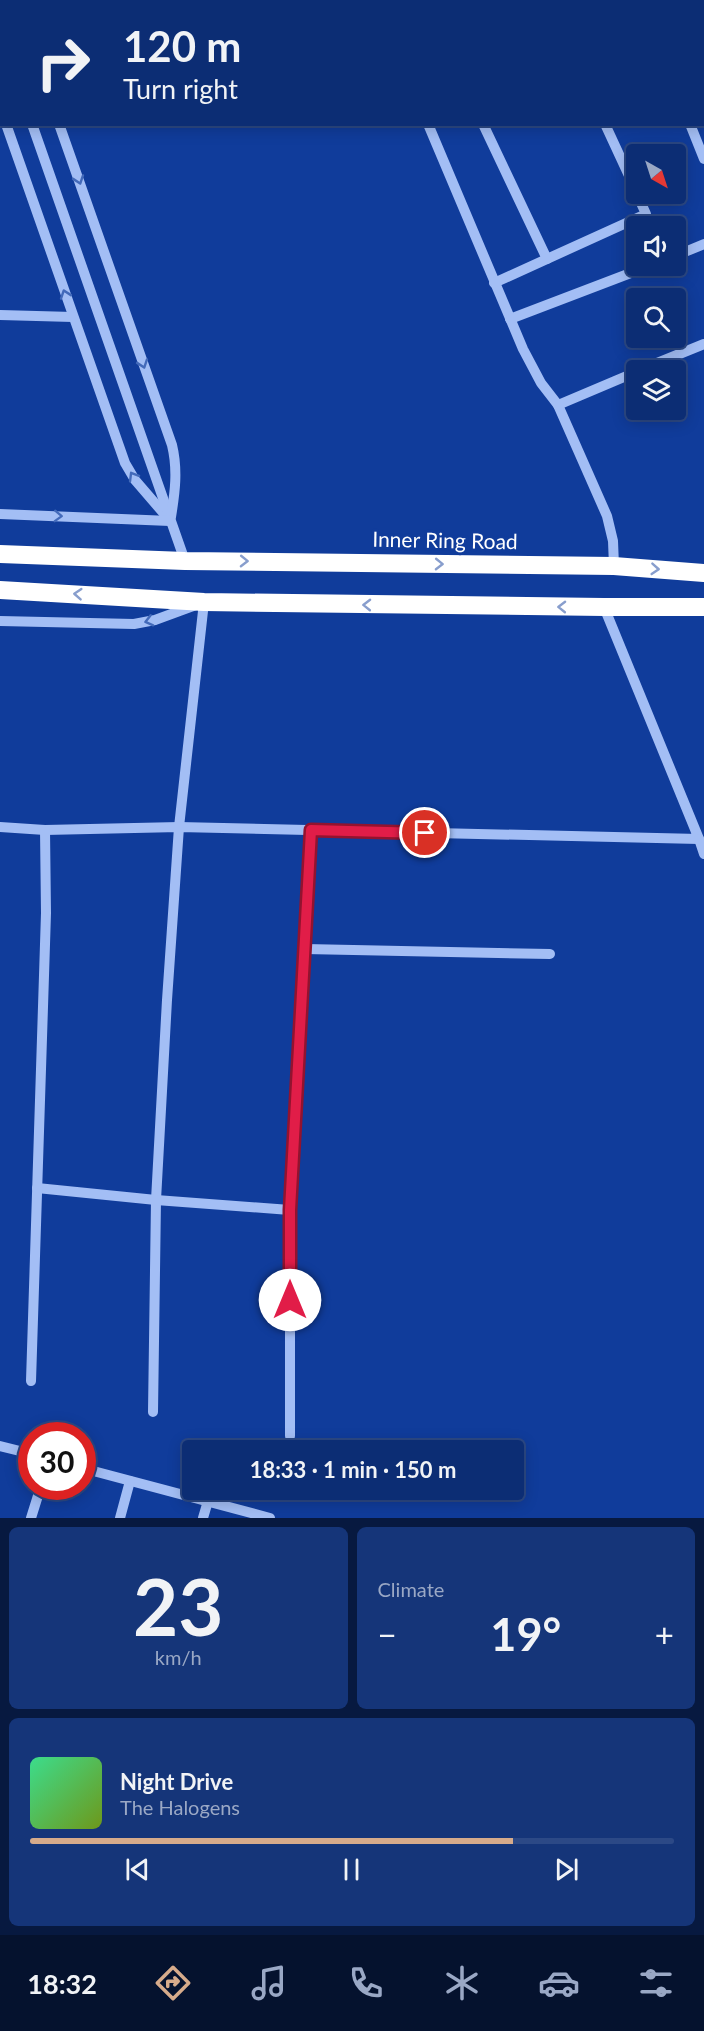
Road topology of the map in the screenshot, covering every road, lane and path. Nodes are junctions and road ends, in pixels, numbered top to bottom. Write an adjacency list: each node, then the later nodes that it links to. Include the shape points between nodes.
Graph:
1 (7, 126): 17 (street, one-way to 1)
2 (33, 126): 24 (street)
3 (60, 126): 24 (street, one-way to 24, via 172,445 176,484)
4 (429, 126): 15 (street)
5 (484, 126): 13 (street)
6 (606, 126): 9 (street)
7 (691, 126): 8 (street)
8 (704, 159)
9 (626, 169)
10 (642, 204): 13 (street, via 646,214)
11 (704, 244): 12 (street)
12 (686, 251)
13 (547, 259): 15 (street)
14 (626, 275): 18 (street)
15 (494, 283): 18 (street)
16 (0, 315): 17 (street)
17 (73, 317): 24 (street, one-way to 17, via 125,463)
18 (510, 319): 22 (street, via 523,350)
19 (704, 344): 20 (street)
20 (665, 360)
21 (626, 376): 22 (street)
22 (558, 405): 27 (street, via 607,516)
23 (0, 514): 24 (street, one-way to 24)
24 (170, 521): 26 (street)
25 (0, 554): 26 (highway, Inner Ring Road)
26 (185, 561): 27 (highway, Inner Ring Road, one-way to 27)
27 (614, 566): 28 (highway, Inner Ring Road, one-way to 28)
28 (704, 573)
29 (0, 590): 30 (highway, one-way to 29)
30 (204, 602): 32 (highway, one-way to 30); 33 (street, one-way to 33, via 134,624); 35 (street)
31 (704, 607): 32 (highway)
32 (604, 608): 38 (street)
33 (0, 621)
34 (0, 827): 36 (street)
35 (179, 827): 36 (street); 37 (street); 43 (street)
36 (45, 830): 42 (street)
37 (311, 830): 38 (street); 40 (street)
38 (699, 839): 39 (street)
39 (704, 854)
40 (305, 949): 41 (street); 44 (street)
41 (550, 954)
42 (37, 1188): 43 (street); 45 (street)
43 (156, 1200): 44 (street); 46 (street)
44 (290, 1210): 47 (street)
45 (31, 1381)
46 (153, 1412)
47 (290, 1436)
48 (0, 1446): 49 (street)
49 (18, 1450)
50 (96, 1472): 51 (street)
51 (130, 1481): 53 (street); 55 (street)
52 (37, 1500): 54 (street)
53 (208, 1501): 56 (street); 57 (street)
54 (31, 1518)
55 (120, 1518)
56 (203, 1518)
57 (270, 1518)

